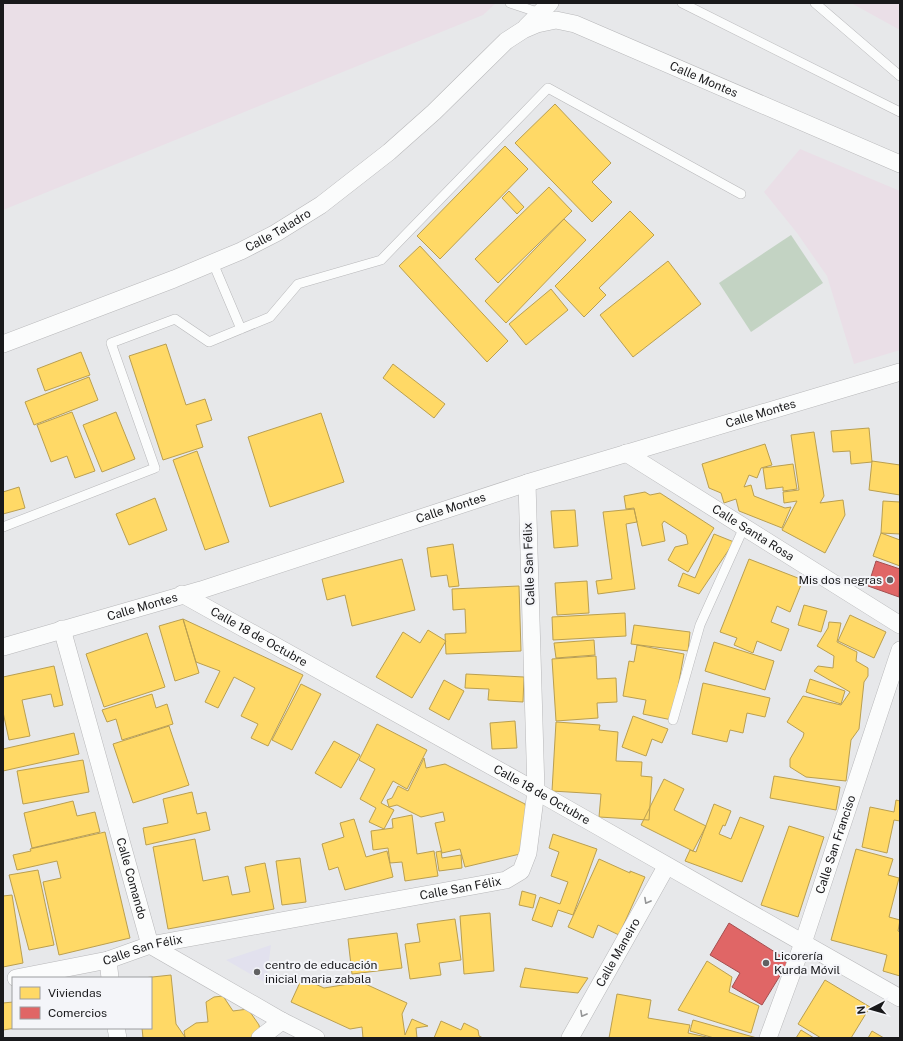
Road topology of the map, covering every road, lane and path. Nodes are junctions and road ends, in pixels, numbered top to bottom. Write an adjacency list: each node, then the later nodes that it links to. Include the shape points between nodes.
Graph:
1 (510, 3): 4 (lane)
2 (682, 3): 8 (lane)
3 (815, 3): 7 (lane)
4 (545, 8): 5 (street)
5 (523, 30): 6 (street, Calle Montes); 9 (street, Calle Montes, via 556,20 575,24)
6 (506, 41): 11 (street, Calle Taladro, via 389,152 321,205 276,233)
7 (900, 76)
8 (900, 112)
9 (900, 164)
10 (741, 194): 12 (lane, via 548,88 381,260 298,284 270,317)
11 (213, 263): 12 (lane); 13 (street, Calle Taladro)
12 (242, 329): 17 (lane, via 209,342 175,319 111,343 155,468)
13 (3, 344)
14 (900, 372): 15 (street, Calle Montes)
15 (626, 453): 16 (street, Calle Montes); 18 (street, Calle Santa Rosa)
16 (527, 483): 19 (street, Calle Montes, via 201,590); 25 (street, Calle San Félix)
17 (3, 527)
18 (744, 527): 20 (street, Calle Santa Rosa); 24 (lane, via 700,624)
19 (182, 594): 21 (street, Calle Montes); 25 (street, Calle 18 de Octubre)
20 (900, 625)
21 (62, 629): 22 (street, Calle Montes); 28 (street, Calle Comando)
22 (3, 647)
23 (900, 650): 27 (street, Calle San Franciso)
24 (672, 720)
25 (536, 791): 26 (street, Calle 18 de Octubre); 28 (street, Calle San Félix, via 528,853 521,870 506,880)
26 (666, 867): 27 (street, Calle 18 de Octubre); 36 (street, Calle Maneiro, one-way to 36)
27 (803, 943): 32 (street, Calle 18 de Octubre); 37 (street, Calle San Franciso)
28 (150, 945): 29 (street, Calle San Félix); 33 (street)
29 (108, 960): 30 (street, Calle San Félix); 31 (street)
30 (21, 977)
31 (110, 977)
32 (900, 998)
33 (282, 1021): 34 (street); 35 (street)
34 (260, 1038)
35 (316, 1038)
36 (570, 1038)
37 (768, 1038)

